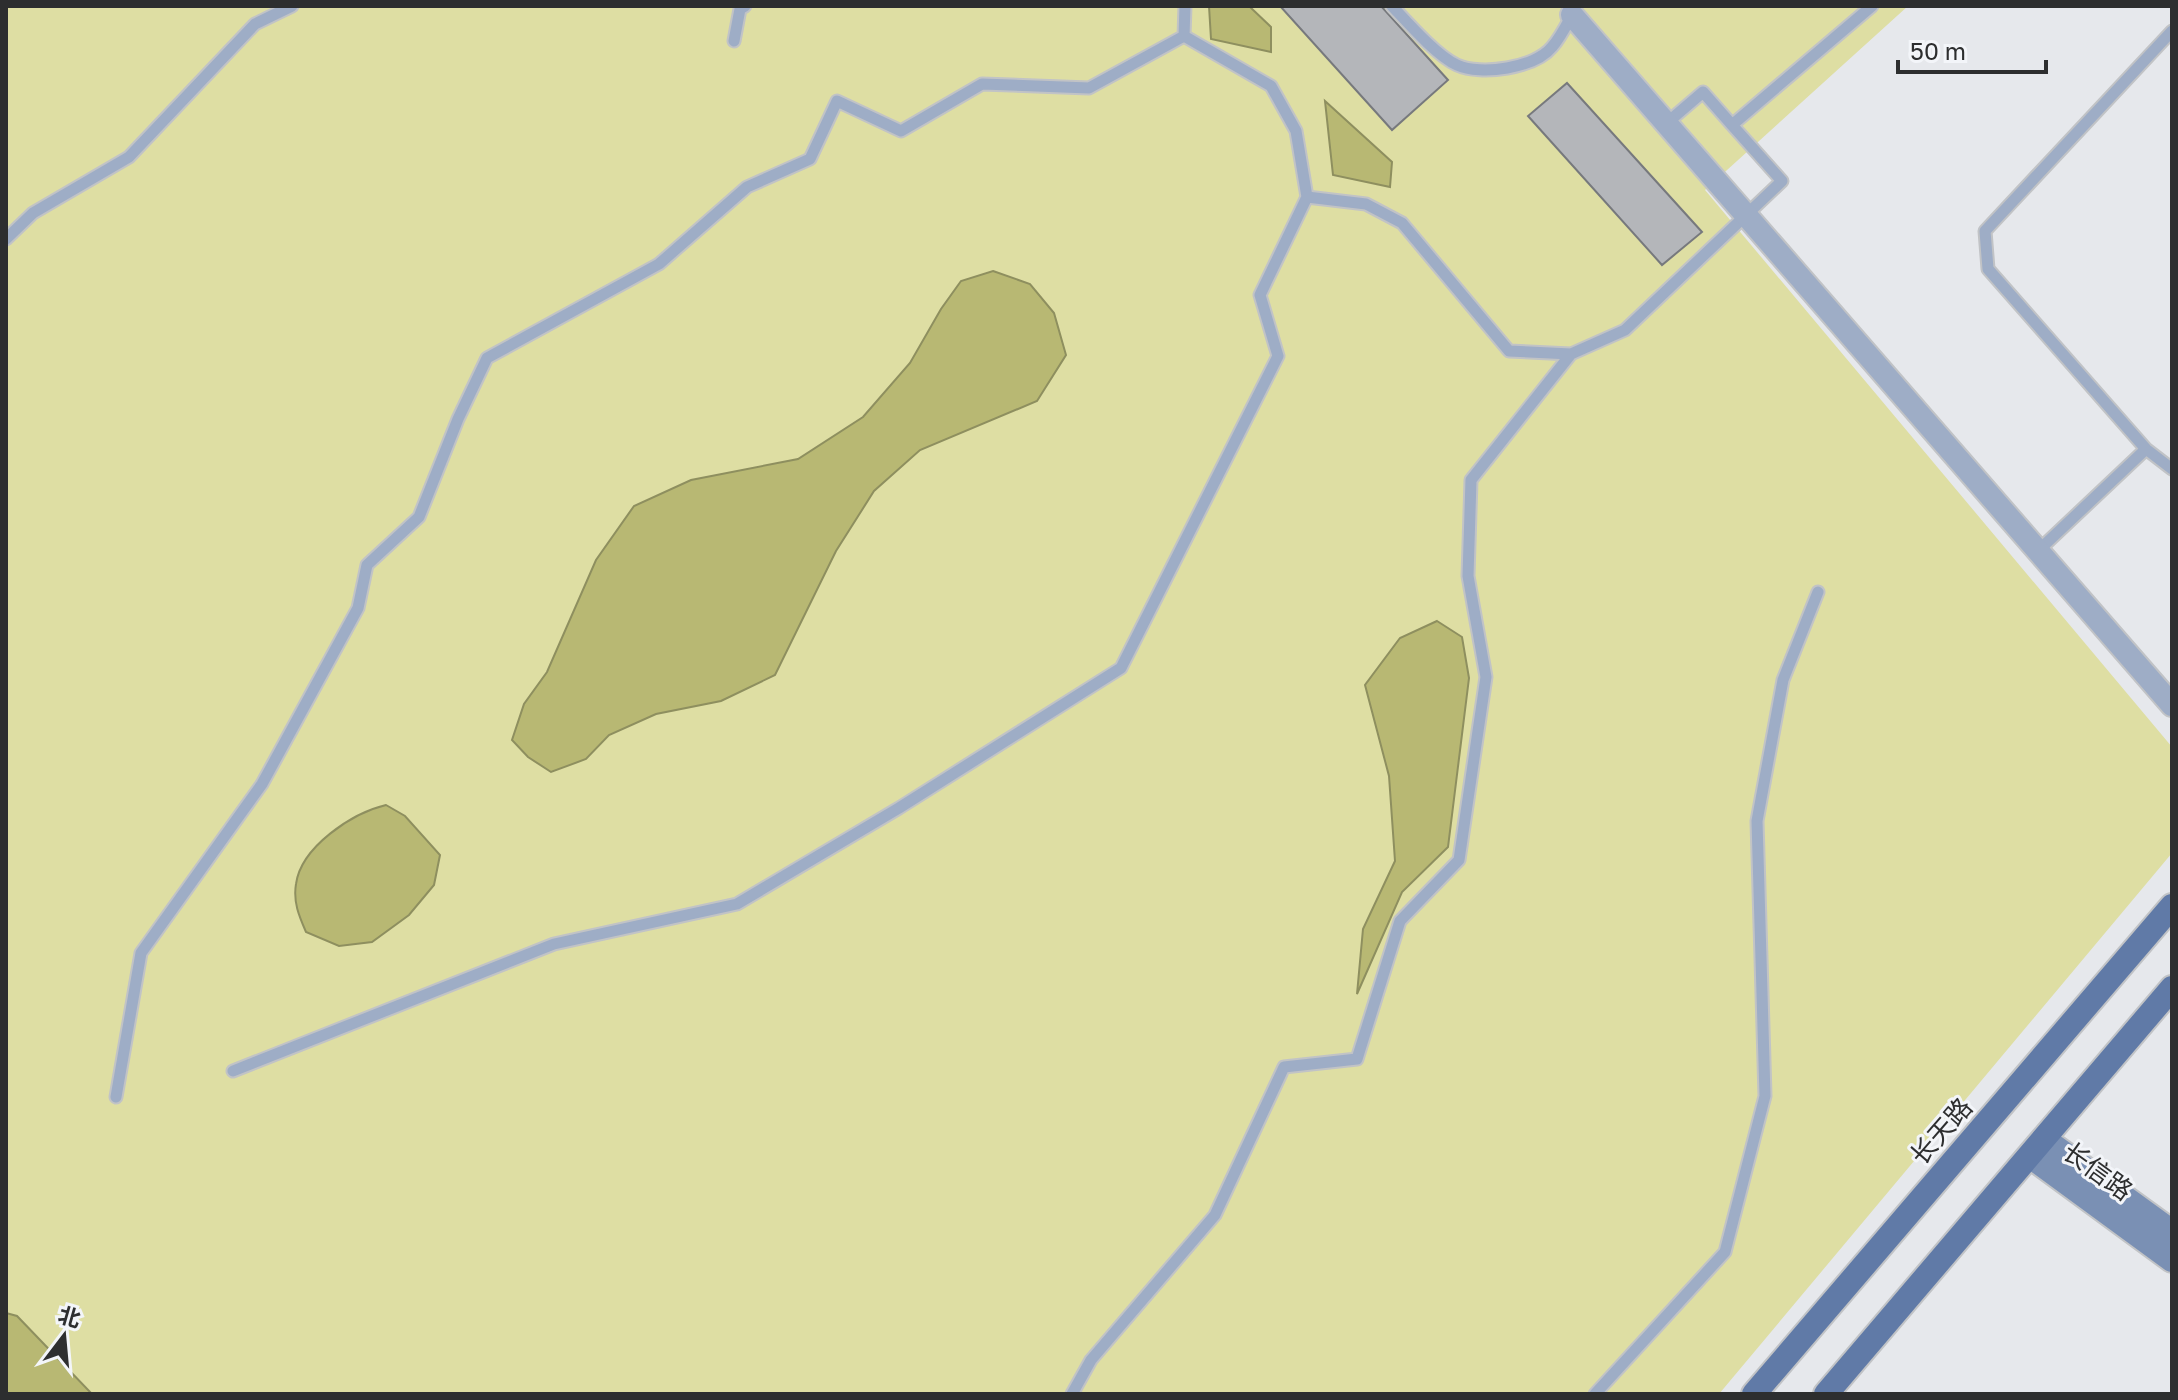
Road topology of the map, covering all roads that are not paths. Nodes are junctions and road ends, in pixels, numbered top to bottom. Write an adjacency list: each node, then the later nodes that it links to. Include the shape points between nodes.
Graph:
1 (292, 6): 14 (lane, via 255,24 129,157 33,213)
2 (745, 6): 9 (lane)
3 (1185, 6): 8 (lane)
4 (1392, 6): 6 (lane, via 1457,65 1487,71 1523,64 1550,50)
5 (1872, 6): 11 (lane)
6 (1574, 11): 10 (street)
7 (2172, 31): 16 (lane, via 1985,231 1988,269)
8 (1184, 36): 12 (lane, via 1271,86 1296,131); 24 (lane, via 1089,88 982,84 901,131 837,101 810,159 747,187 659,264 487,358 419,517 367,565 358,608 262,784 141,953)
9 (734, 41)
10 (1668, 122): 11 (lane, via 1703,92); 13 (street)
11 (1732, 125): 13 (lane, via 1782,181)
12 (1307, 197): 15 (lane, via 1366,204 1402,223 1509,351); 23 (lane, via 1260,295 1278,356 1121,668 737,904 554,944)
13 (1746, 213): 15 (lane, via 1625,330); 18 (street)
14 (6, 239)
15 (1571, 354): 28 (lane, via 1471,480 1468,576 1486,677 1459,860 1400,921 1357,1059 1284,1067 1215,1215 1091,1360)
16 (2146, 449): 17 (lane); 18 (lane)
17 (2172, 469)
18 (2039, 550): 20 (street)
19 (1818, 592): 29 (lane, via 1783,680 1757,821 1765,1096 1725,1252)
20 (2172, 705)
21 (2172, 906): 30 (main road, 长天路)
22 (2172, 988): 25 (main road)
23 (233, 1071)
24 (116, 1097)
25 (2037, 1147): 26 (main road, 长信路); 27 (main road, 长信路); 31 (main road)
26 (2172, 1232)
27 (2172, 1260)
28 (1072, 1394)
29 (1595, 1394)
30 (1754, 1394)
31 (1826, 1394)

